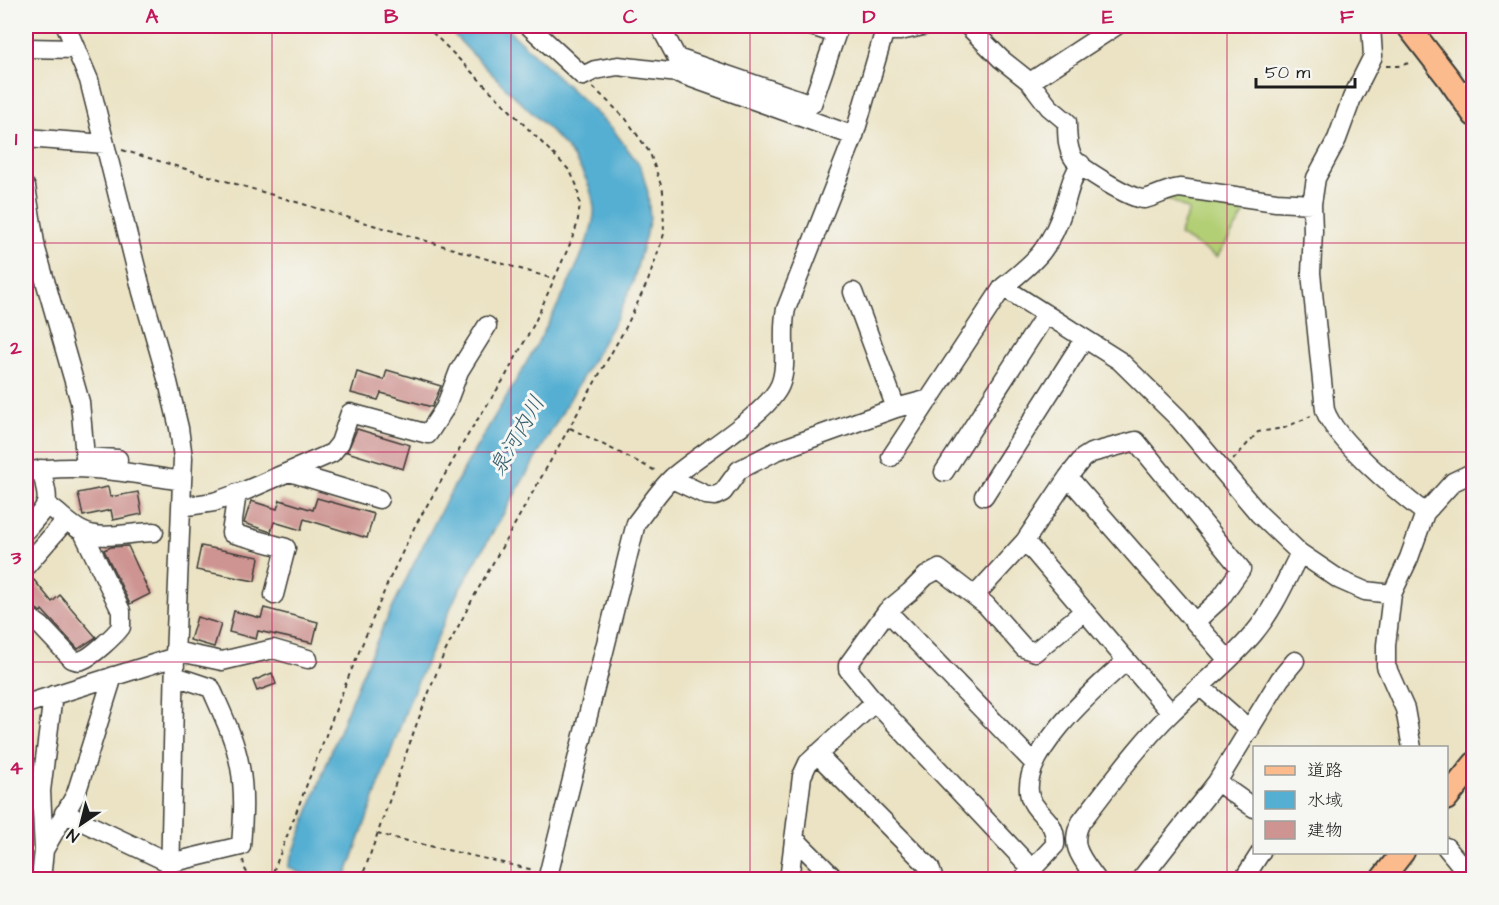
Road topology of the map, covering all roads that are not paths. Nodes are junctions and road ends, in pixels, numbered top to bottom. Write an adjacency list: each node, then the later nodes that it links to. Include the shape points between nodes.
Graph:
1 (66, 26): 13 (street)
2 (529, 26): 17 (street, via 583,76 618,66 678,73)
3 (660, 26): 11 (street, via 676,58 812,104)
4 (811, 26): 11 (street)
5 (923, 26): 10 (street, via 900,31)
6 (969, 26): 14 (street)
7 (1116, 26): 14 (street)
8 (1371, 26): 22 (street, via 1373,56 1316,178)
9 (1408, 26): 15 (main road)
10 (885, 28): 17 (street)
11 (838, 30)
12 (26, 48): 13 (street)
13 (76, 49): 19 (street, via 89,80)
14 (1029, 82): 20 (street, via 1066,122 1069,149)
15 (1467, 90): 16 (main road)
16 (1473, 115)
17 (854, 136): 37 (street, via 786,309 784,372 779,387 762,409)
18 (26, 138): 19 (street)
19 (105, 144): 38 (street, via 171,394 180,438)
20 (1080, 164): 22 (street, via 1131,197 1144,199 1180,188); 23 (street, via 1053,234 1039,256)
21 (26, 187): 32 (street, via 36,249 80,402 85,458 118,459)
22 (1312, 204): 44 (street, via 1311,273 1328,419 1362,458)
23 (1003, 287): 25 (street); 28 (street)
24 (853, 292): 29 (street)
25 (1046, 314): 27 (street); 34 (street)
26 (487, 326): 33 (street, via 428,434 350,413 338,449)
27 (1084, 339): 40 (street); 50 (street, via 1120,361 1146,386 1259,514)
28 (930, 399): 29 (street); 30 (street)
29 (896, 408): 37 (street, via 776,451 739,470 723,492 715,496)
30 (891, 457)
31 (33, 470): 32 (street); 42 (street, via 48,499)
32 (117, 471): 38 (street)
33 (289, 472): 39 (street); 41 (street)
34 (944, 472)
35 (1473, 472): 44 (street, via 1453,483)
36 (1068, 477): 49 (street); 58 (street); 58 (street, via 1091,453 1136,441 1241,569 1220,599)
37 (672, 478): 88 (street, via 636,523)
38 (182, 482): 43 (street)
39 (237, 493): 43 (street, via 214,502); 54 (street, via 231,532 286,548)
40 (984, 496)
41 (379, 499)
42 (47, 505): 45 (street); 46 (street)
43 (181, 507): 59 (street)
44 (1425, 513): 53 (street)
45 (66, 520): 47 (street); 51 (street)
46 (26, 530)
47 (83, 532): 48 (street, via 94,536); 57 (street, via 121,611 121,627 77,661)
48 (154, 532)
49 (1025, 541): 52 (street); 56 (street)
50 (1300, 553): 53 (street, via 1340,580 1365,591); 61 (street, via 1255,632)
51 (26, 566)
52 (972, 594): 55 (street, via 939,569); 56 (street, via 1024,648 1035,652)
53 (1392, 594): 72 (street, via 1386,666 1405,709)
54 (274, 596)
55 (887, 611): 68 (street, via 848,665); 74 (street)
56 (1084, 611): 62 (street)
57 (26, 615)
58 (1196, 622): 61 (street)
59 (175, 654): 60 (street, via 222,661 273,649); 64 (street); 65 (street)
60 (308, 659)
61 (1228, 660): 66 (street)
62 (1126, 661): 70 (street); 74 (street, via 1061,725)
63 (1295, 661): 71 (street)
64 (112, 676): 67 (street); 80 (street, via 76,794)
65 (175, 676): 86 (street); 86 (street, via 211,688 240,766 243,806 241,846)
66 (1200, 687): 70 (street); 71 (street)
67 (53, 695): 69 (street); 77 (street)
68 (875, 702): 73 (street); 87 (street)
69 (26, 704)
70 (1171, 713): 94 (street, via 1076,831 1078,852)
71 (1250, 730): 76 (street)
72 (1412, 746)
73 (817, 754): 81 (street, via 802,776); 93 (street, via 930,868)
74 (1034, 763): 87 (street, via 1030,798 1056,837 1049,853)
75 (1473, 764): 78 (main road)
76 (1217, 782): 79 (street); 95 (street)
77 (33, 791): 82 (street)
78 (1448, 796)
79 (1253, 807)
80 (64, 813): 82 (street); 86 (street)
81 (794, 838): 91 (street); 92 (street)
82 (44, 850): 90 (street)
83 (1448, 850): 89 (street)
84 (1260, 854): 96 (street)
85 (1401, 854): 97 (main road)
86 (170, 871)
87 (1027, 874)
88 (548, 877)
89 (1467, 877)
90 (41, 879)
91 (789, 879)
92 (836, 879)
93 (934, 879)
94 (1097, 879)
95 (1140, 879)
96 (1243, 879)
97 (1381, 879)

